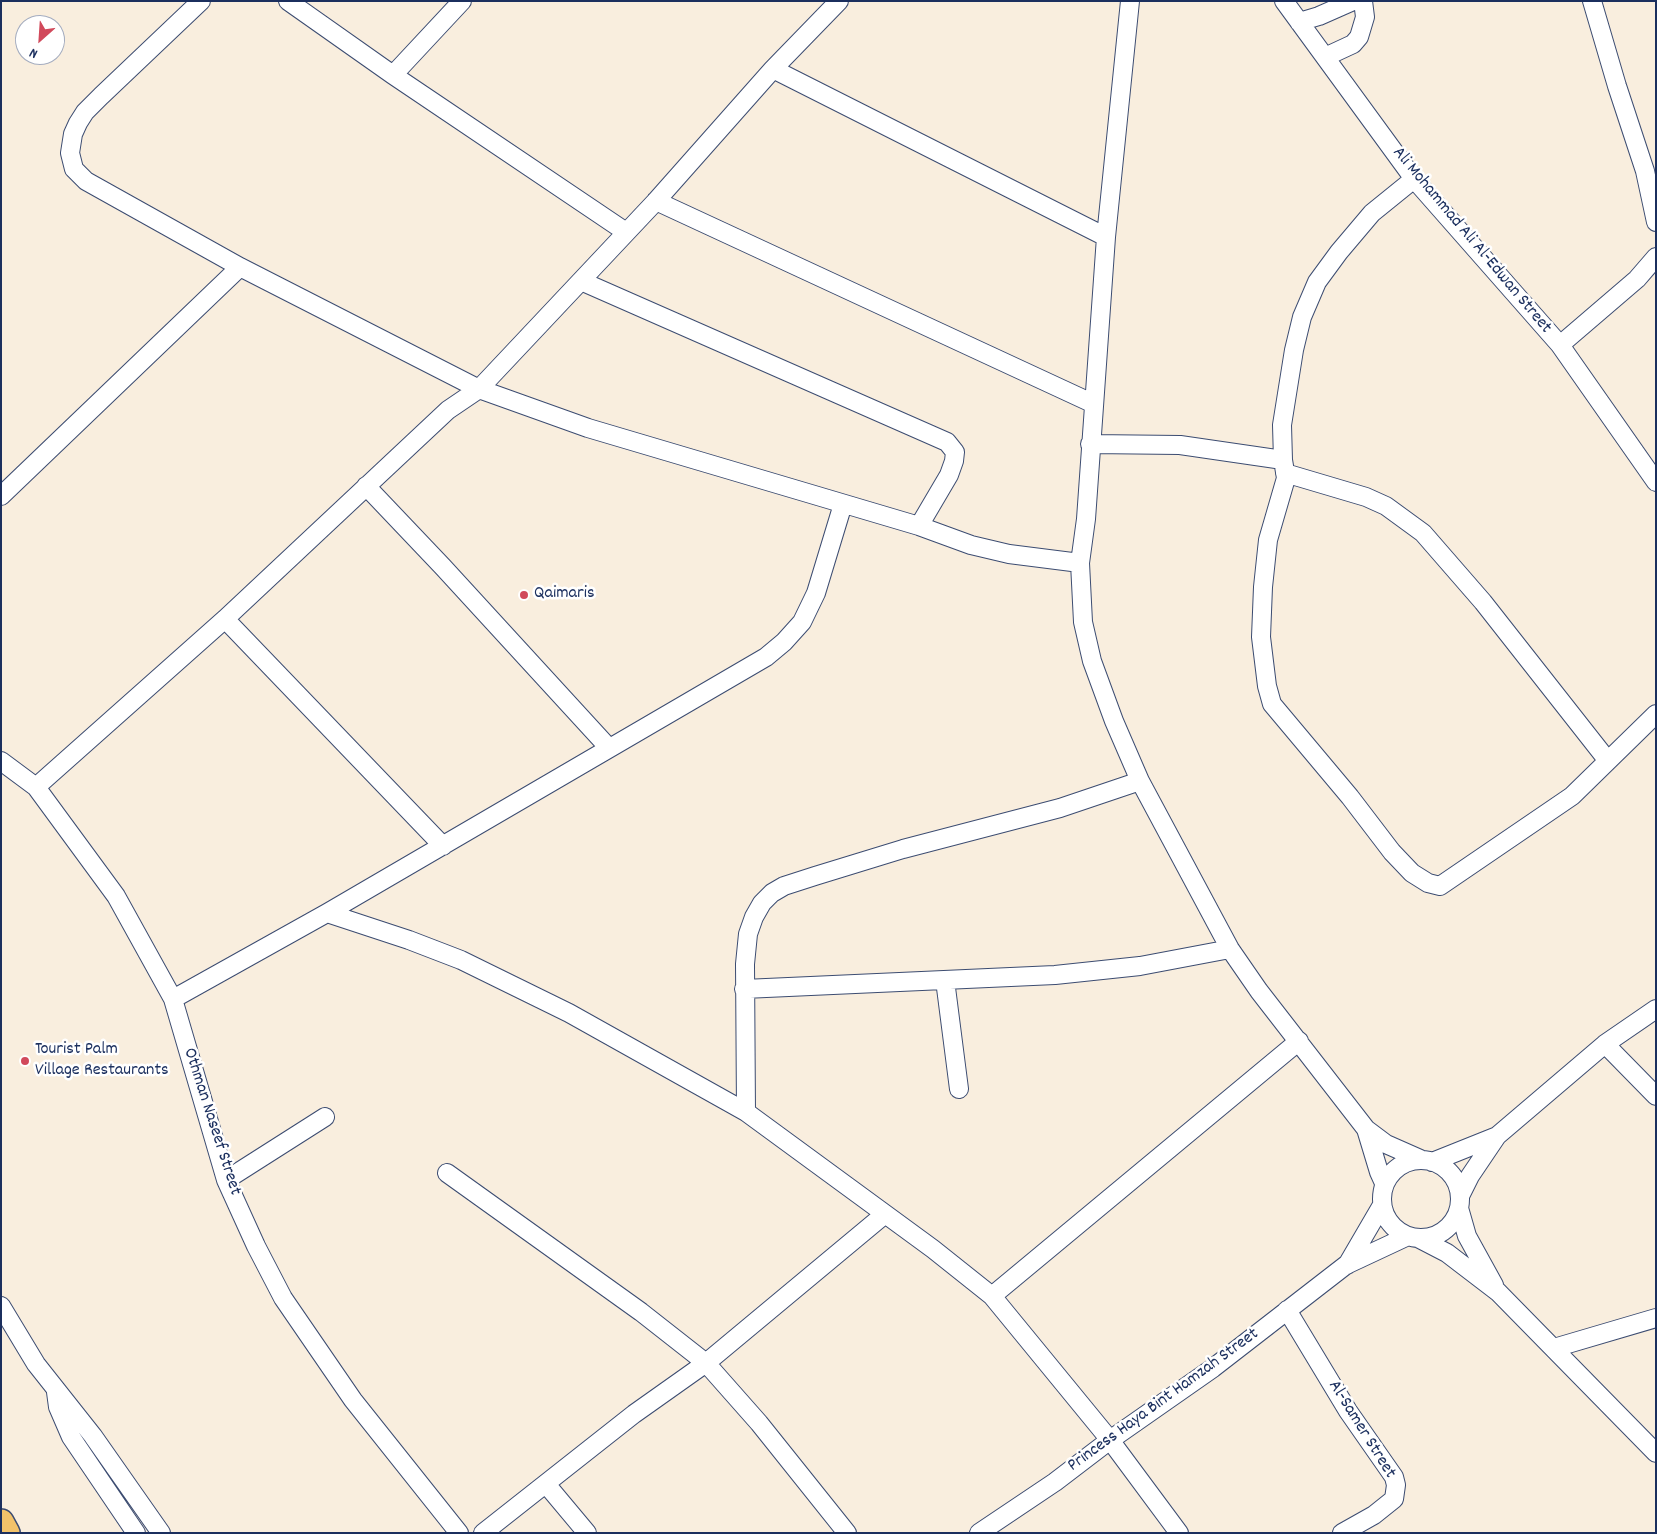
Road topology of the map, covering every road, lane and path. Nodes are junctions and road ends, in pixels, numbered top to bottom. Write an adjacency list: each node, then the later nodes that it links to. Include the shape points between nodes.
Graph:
1 (201, 1): 20 (street, via 85,112 73,134 70,153 74,169 86,181)
2 (288, 1): 13 (street)
3 (462, 1): 13 (street)
4 (839, 1): 12 (street)
5 (1130, 1): 18 (street)
6 (1284, 1): 10 (street, Ali Mohammad Ali Al-Edwan Street)
7 (1353, 1): 10 (street)
8 (1363, 1): 11 (street, via 1365,17 1359,37 1353,44)
9 (1592, 1): 16 (street, via 1645,171)
10 (1299, 22): 11 (street, Ali Mohammad Ali Al-Edwan Street)
11 (1324, 58): 14 (street, Ali Mohammad Ali Al-Edwan Street)
12 (773, 69): 15 (street); 18 (street)
13 (393, 75): 17 (street)
14 (1414, 178): 22 (street, Ali Mohammad Ali Al-Edwan Street); 26 (street, via 1372,213 1317,282 1302,317 1294,350 1282,425)
15 (656, 200): 17 (street); 24 (street)
16 (1656, 222)
17 (626, 232): 21 (street)
18 (1106, 237): 24 (street)
19 (1656, 257): 22 (street, via 1637,279)
20 (240, 268): 23 (street); 29 (street)
21 (581, 281): 23 (street); 31 (street, via 948,442 955,452 949,475)
22 (1560, 345): 27 (street, Ali Mohammad Ali Al-Edwan Street)
23 (479, 388): 28 (street, via 448,410); 30 (street, via 588,428)
24 (1094, 404): 25 (street)
25 (1090, 444): 26 (street, via 1180,445); 32 (street)
26 (1284, 467): 37 (street, via 1379,503 1423,533 1483,602); 37 (street, via 1286,478 1268,540 1263,588 1261,637 1272,704 1412,873 1440,886 1572,796)
27 (1656, 482)
28 (366, 486): 33 (street); 35 (street)
29 (1, 496)
30 (843, 504): 31 (street); 35 (street, via 816,593 802,622 784,642 754,664)
31 (919, 526): 32 (street, via 999,552)
32 (1080, 563): 38 (street, via 1083,622 1092,662)
33 (225, 619): 39 (street); 40 (street)
34 (1656, 714): 37 (street)
35 (609, 748): 40 (street)
36 (1, 761): 39 (street, Othman Naseef Street)
37 (1608, 761)
38 (1140, 781): 42 (street); 44 (street, via 1060,808 903,849 784,886 762,903 754,917 748,934)
39 (36, 786): 45 (street, Othman Naseef Street, via 116,896)
40 (442, 846): 41 (street)
41 (327, 913): 45 (street); 51 (street, via 461,960 569,1013)
42 (1230, 949): 43 (street, via 1140,966 1055,975); 47 (street)
43 (945, 980): 44 (street); 49 (street)
44 (744, 989): 51 (street)
45 (172, 999): 57 (street, Othman Naseef Street)
46 (1656, 1009): 48 (street)
47 (1299, 1041): 53 (street); 65 (street)
48 (1605, 1044): 50 (street); 54 (street)
49 (959, 1089)
50 (1656, 1096)
51 (746, 1112): 61 (street)
52 (326, 1117): 57 (street)
53 (1366, 1129): 55 (street, via 1386,1144); 58 (street)
54 (1497, 1136): 55 (street); 59 (street, via 1470,1176)
55 (1426, 1161): 58 (street, via 1409,1161 1399,1166); 59 (street, via 1443,1166 1452,1174 1458,1184)
56 (447, 1173): 70 (street)
57 (226, 1180): 79 (street, Othman Naseef Street, via 283,1298 353,1400)
58 (1384, 1183): 60 (street)
59 (1460, 1202): 62 (street, via 1455,1218 1439,1234); 64 (street, via 1467,1236)
60 (1382, 1205): 62 (street, via 1391,1224 1399,1232); 63 (street, Princess Haya Bint Hamzah Street)
61 (885, 1214): 65 (street); 70 (street)
62 (1413, 1237): 63 (street, Princess Haya Bint Hamzah Street); 64 (street, via 1447,1253)
63 (1346, 1265): 67 (street, Princess Haya Bint Hamzah Street)
64 (1498, 1292): 69 (street)
65 (992, 1296): 72 (street)
66 (1, 1306): 71 (street)
67 (1287, 1310): 72 (street, Princess Haya Bint Hamzah Street); 85 (street, Al-Samer Street, via 1348,1411 1394,1477 1396,1485 1394,1499)
68 (1656, 1318): 69 (street)
69 (1554, 1348): 73 (street)
70 (706, 1362): 74 (street); 82 (street)
71 (55, 1389): 77 (street, via 58,1407 71,1437); 78 (street, via 94,1436)
72 (1110, 1440): 83 (street, Princess Haya Bint Hamzah Street); 84 (street)
73 (1656, 1453)
74 (546, 1484): 80 (street); 81 (street)
75 (1, 1522): 76 (highway)
76 (7, 1533)
77 (136, 1533)
78 (161, 1533)
79 (460, 1533)
80 (483, 1533)
81 (587, 1533)
82 (848, 1533)
83 (979, 1533)
84 (1179, 1533)
85 (1342, 1533)

